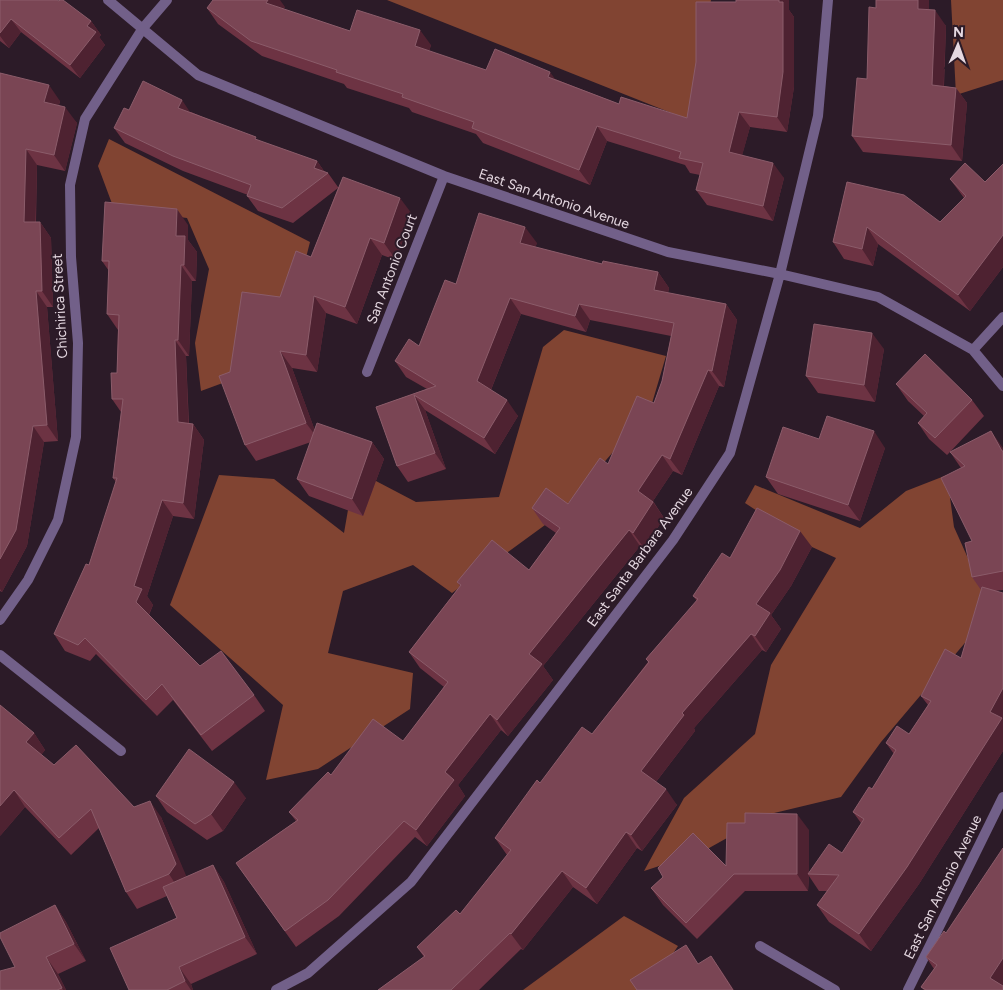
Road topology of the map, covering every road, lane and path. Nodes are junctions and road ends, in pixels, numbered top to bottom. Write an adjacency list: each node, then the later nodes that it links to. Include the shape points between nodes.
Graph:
1 (108, 0): 4 (street, East San Antonio Avenue)
2 (167, 0): 4 (street, Chichirica Street)
3 (828, 0): 6 (street, East Santa Barbara Avenue, via 818,116)
4 (143, 28): 5 (street, East San Antonio Avenue, via 198,75); 11 (street, Chichirica Street, via 85,119 70,185 71,257 78,343 76,437 58,520 28,580)
5 (444, 176): 6 (street, East San Antonio Avenue, via 668,252); 9 (street, San Antonio Court)
6 (780, 274): 8 (street, East San Antonio Avenue, via 878,297); 16 (street, East Santa Barbara Avenue, via 730,453 673,540 411,882 308,973)
7 (1003, 317): 8 (street)
8 (973, 350): 10 (street, East San Antonio Avenue)
9 (367, 372)
10 (1003, 386)
11 (0, 620)
12 (0, 655): 13 (street)
13 (120, 752)
14 (1003, 797): 18 (street, East San Antonio Avenue)
15 (760, 946): 17 (street)
16 (276, 990)
17 (835, 990)
18 (908, 990)

